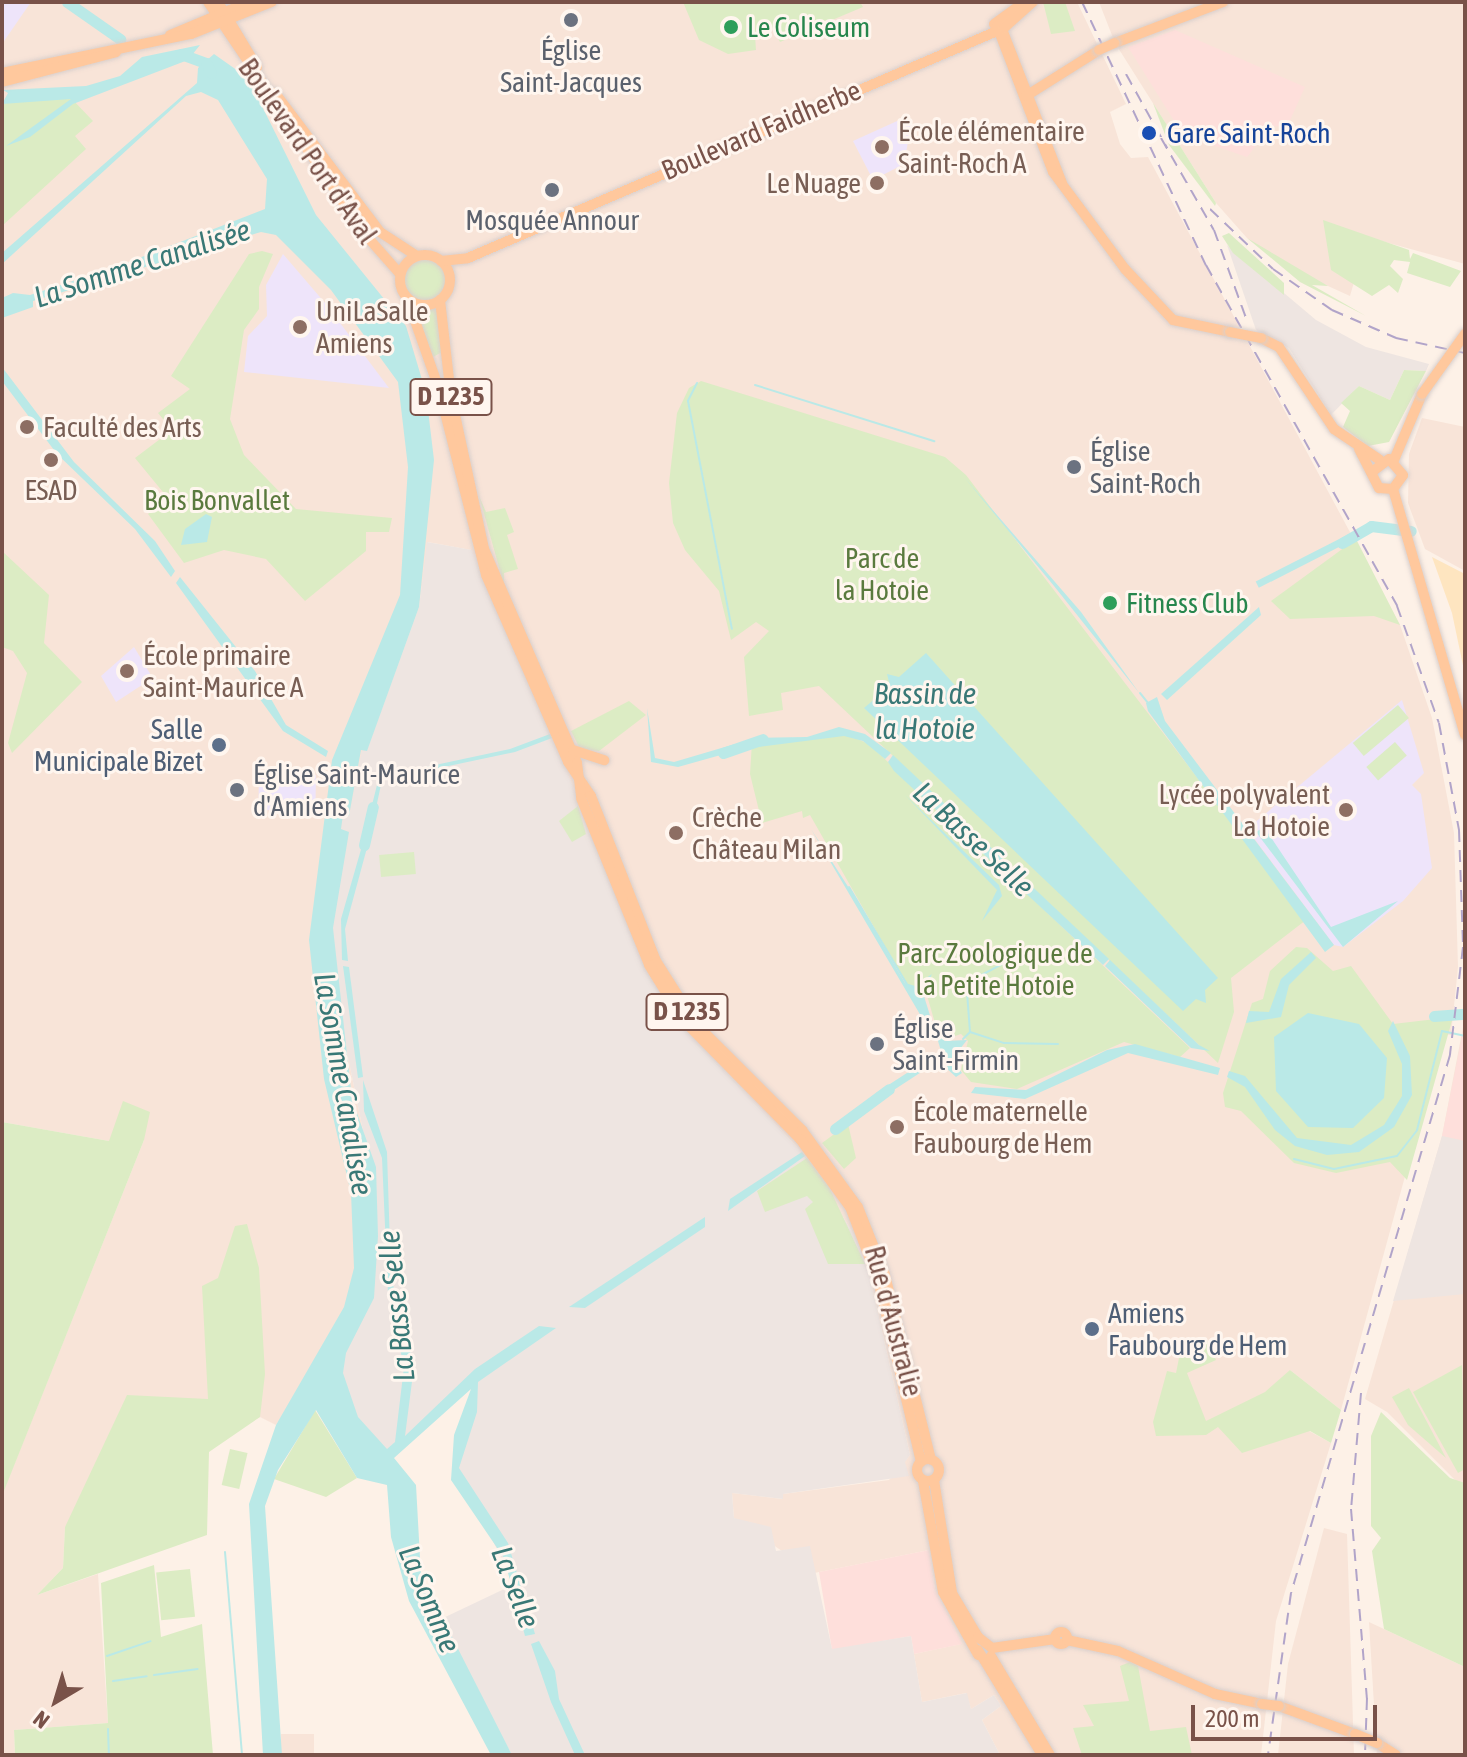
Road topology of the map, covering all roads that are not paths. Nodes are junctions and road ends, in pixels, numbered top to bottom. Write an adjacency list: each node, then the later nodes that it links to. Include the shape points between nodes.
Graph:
1 (208, 2): 7 (main road, Boulevard Port d'Aval)
2 (249, 2): 7 (main road)
3 (272, 2): 7 (main road)
4 (1024, 2): 8 (main road)
5 (1033, 2): 8 (main road)
6 (1223, 2): 11 (main road, bridge, via 1099,50)
7 (221, 15): 9 (main road, Boulevard Port d'Aval); 10 (main road, via 168,36)
8 (1000, 27): 11 (main road); 13 (main road, Boulevard Faidherbe)
9 (234, 38): 12 (main road, Boulevard Port d'Aval, via 370,220); 15 (main road, Boulevard Port d'Aval, via 363,232)
10 (5, 77)
11 (1028, 96): 20 (main road, bridge, via 1062,185 1159,309 1180,324 1261,338 1279,347 1322,415)
12 (417, 256): 14 (main road); 15 (main road)
13 (468, 258): 14 (main road); 16 (main road)
14 (441, 261): 16 (main road)
15 (400, 274): 17 (main road)
16 (450, 283): 18 (main road)
17 (407, 298): 18 (main road, via 427,305); 28 (main road, D 1235, via 443,401 481,562)
18 (440, 300): 26 (main road, D 1235, via 451,396 484,549)
19 (1465, 334): 22 (main road, bridge, via 1422,394)
20 (1358, 448): 21 (main road); 23 (main road)
21 (1380, 460): 22 (main road); 23 (main road)
22 (1394, 460): 24 (main road, via 1403,475)
23 (1372, 472): 24 (main road, via 1379,488)
24 (1393, 489): 25 (main road)
25 (1465, 735)
26 (571, 749): 27 (main road); 28 (main road, D 1235)
27 (604, 760)
28 (580, 780): 29 (main road, Rue d'Australie / D 1235, via 581,798 666,996 843,1190 878,1280)
29 (926, 1461): 30 (main road, via 917,1473); 30 (main road, via 940,1471)
30 (929, 1481): 31 (main road, via 952,1593)
31 (985, 1652): 32 (main road); 33 (main road); 34 (main road, bridge, via 1055,1639 1118,1651 1215,1694 1279,1706)
32 (1042, 1755)
33 (1050, 1755)
34 (1396, 1755)

